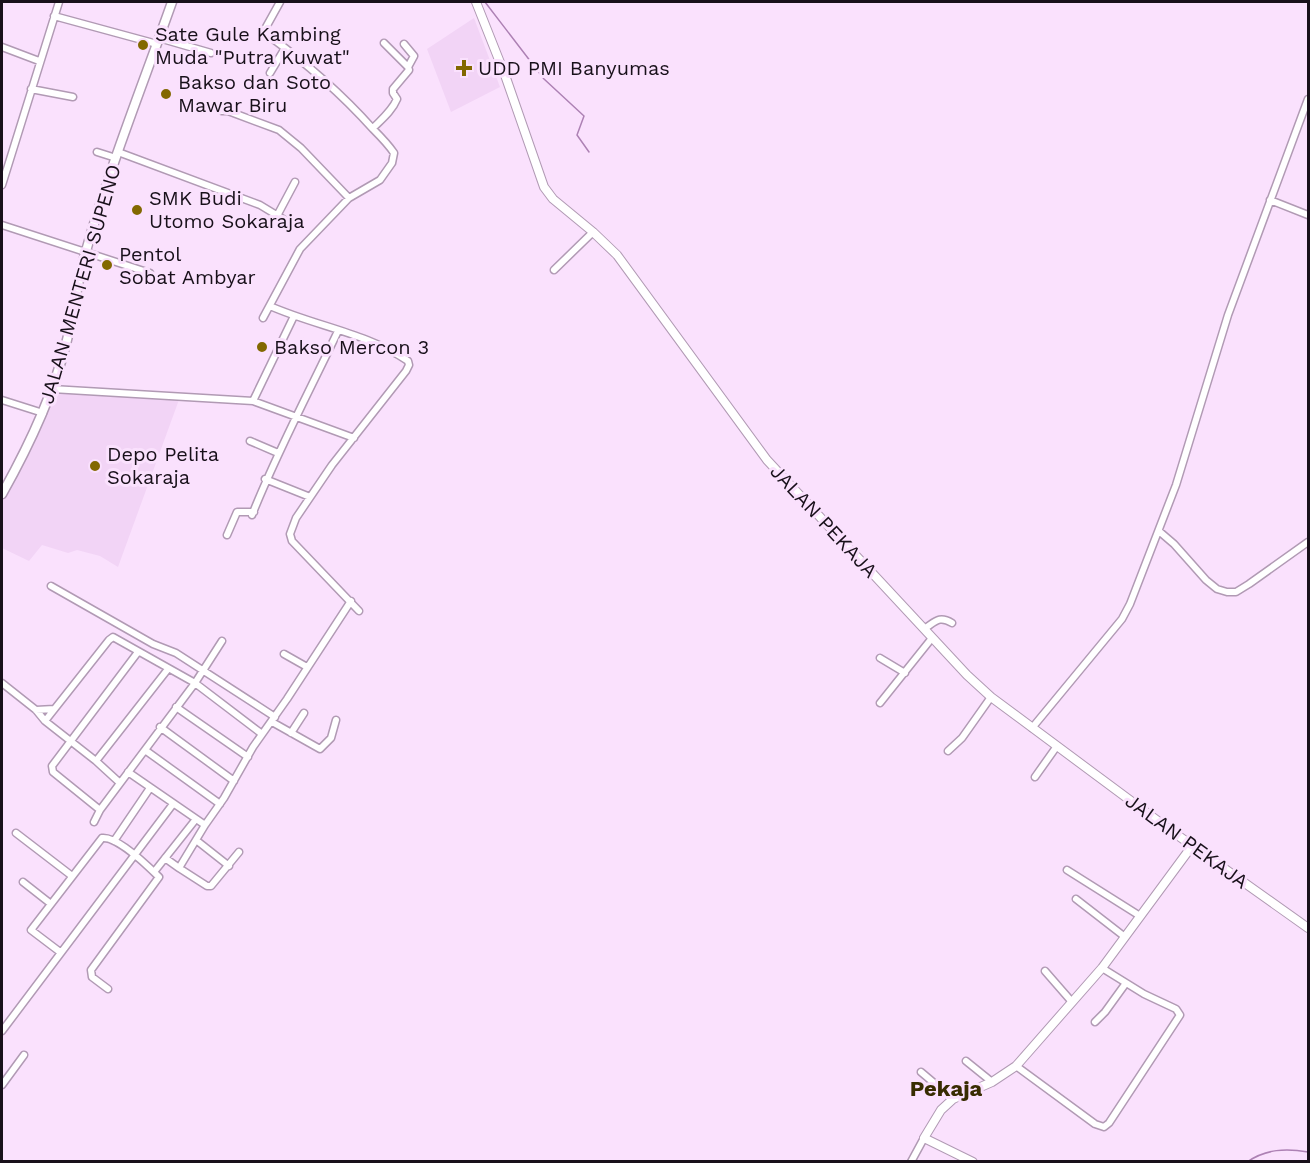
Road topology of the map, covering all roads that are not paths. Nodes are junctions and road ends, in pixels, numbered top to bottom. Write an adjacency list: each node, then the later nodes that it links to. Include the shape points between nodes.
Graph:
1 (59, 2): 5 (street)
2 (172, 2): 6 (main road, JALAN MENTERI SUPENO)
3 (280, 2): 10 (street, via 264,31)
4 (476, 2): 32 (street, JALAN PEKAJA, via 544,187)
5 (54, 16): 6 (street); 12 (street)
6 (158, 41): 11 (street); 23 (main road, JALAN MENTERI SUPENO)
7 (384, 43): 13 (street)
8 (404, 44): 13 (street, via 414,56)
9 (2, 47): 12 (street)
10 (285, 48): 14 (street); 19 (street, via 332,86)
11 (211, 53)
12 (39, 61): 15 (street)
13 (408, 67): 19 (street, via 408,73 392,92 396,102)
14 (270, 73)
15 (31, 89): 16 (street); 21 (street)
16 (73, 97)
17 (1308, 99): 27 (street)
18 (222, 111): 26 (street, via 279,130)
19 (373, 128): 26 (street, via 391,148 394,159 380,180)
20 (2, 150): 21 (street)
21 (11, 151): 25 (street)
22 (97, 152): 23 (street)
23 (117, 155): 28 (street); 33 (main road, JALAN MENTERI SUPENO)
24 (295, 182): 28 (street)
25 (2, 185)
26 (349, 198): 36 (street, via 300,249)
27 (1270, 200): 29 (street); 51 (street, via 1228,315)
28 (278, 214): 31 (street)
29 (1308, 215)
30 (2, 225): 33 (street)
31 (293, 225)
32 (594, 232): 34 (street); 58 (street, JALAN PEKAJA, via 617,255 767,460)
33 (86, 251): 35 (street); 40 (main road, JALAN MENTERI SUPENO)
34 (554, 270)
35 (150, 273)
36 (270, 306): 37 (street); 38 (street)
37 (294, 316): 39 (street); 42 (street)
38 (263, 318)
39 (338, 331): 44 (street); 45 (street, via 390,350 410,365)
40 (52, 389): 42 (street); 43 (main road, JALAN MENTERI SUPENO)
41 (2, 400): 43 (street)
42 (253, 401): 44 (street)
43 (43, 413): 49 (main road, JALAN MENTERI SUPENO)
44 (295, 416): 45 (street); 47 (street)
45 (354, 438): 50 (street)
46 (250, 441): 47 (street)
47 (278, 453): 48 (street)
48 (266, 479): 50 (street); 52 (street, via 253,514 237,512)
49 (2, 494)
50 (310, 497): 55 (street, via 296,518 290,537)
51 (1160, 532): 53 (street, via 1206,580 1227,592 1236,592 1249,584); 80 (street, via 1126,613)
52 (227, 535)
53 (1308, 542)
54 (51, 586): 66 (street)
55 (351, 601): 56 (street); 64 (street)
56 (359, 611)
57 (952, 622): 58 (street, via 940,618)
58 (924, 629): 59 (street, JALAN PEKAJA)
59 (932, 638): 67 (street); 70 (street, JALAN PEKAJA)
60 (222, 641): 66 (street)
61 (138, 652): 65 (street); 73 (street, via 116,639 109,640); 83 (street)
62 (284, 654): 64 (street)
63 (880, 658): 67 (street)
64 (307, 667): 76 (street)
65 (168, 669): 69 (street); 88 (street)
66 (204, 670): 69 (street); 76 (street)
67 (904, 673): 71 (street)
68 (2, 683): 74 (street)
69 (195, 683): 72 (street); 82 (street)
70 (991, 697): 80 (street, JALAN PEKAJA); 86 (street)
71 (880, 703)
72 (176, 707): 79 (street); 87 (street)
73 (54, 709): 74 (street); 78 (street)
74 (36, 710): 78 (street)
75 (304, 713): 81 (street)
76 (273, 720): 81 (street); 82 (street)
77 (336, 720): 81 (street, via 331,738 320,748)
78 (45, 721): 83 (street)
79 (160, 727): 85 (street); 91 (street)
80 (1032, 728): 84 (street, JALAN PEKAJA)
81 (291, 733)
82 (262, 734): 87 (street)
83 (70, 741): 88 (street); 96 (street, via 52,770)
84 (1057, 746): 90 (street); 103 (street, JALAN PEKAJA)
85 (145, 750): 89 (street); 95 (street)
86 (948, 751)
87 (248, 757): 91 (street)
88 (96, 761): 92 (street)
89 (128, 772): 92 (street); 93 (street)
90 (1035, 777)
91 (234, 781): 95 (street)
92 (120, 783): 96 (street)
93 (150, 789): 94 (street); 102 (street)
94 (173, 804): 97 (street); 105 (street)
95 (220, 804): 99 (street)
96 (100, 810): 98 (street)
97 (196, 819): 99 (street); 106 (street)
98 (93, 822)
99 (205, 825): 101 (street)
100 (16, 833): 111 (street)
101 (195, 840): 107 (street); 108 (street)
102 (114, 841): 105 (street); 111 (street, via 102,838)
103 (1192, 846): 115 (street); 116 (street, JALAN PEKAJA)
104 (239, 852): 107 (street)
105 (135, 856): 110 (street); 118 (street)
106 (165, 858): 108 (street); 110 (street)
107 (229, 866): 108 (street, via 211,886)
108 (179, 868)
109 (1067, 870): 115 (street)
110 (154, 872): 122 (street, via 159,877 91,970 92,977)
111 (72, 876): 114 (street)
112 (23, 882): 114 (street)
113 (1076, 899): 117 (street)
114 (51, 904): 118 (street, via 32,930)
115 (1140, 916): 117 (street)
116 (1308, 928)
117 (1125, 937): 119 (street)
118 (60, 952): 125 (street)
119 (1102, 968): 121 (street); 123 (street)
120 (1045, 971): 123 (street)
121 (1125, 985): 124 (street); 128 (street, via 1176,1009 1180,1015 1104,1127)
122 (108, 990)
123 (1072, 1002): 128 (street)
124 (1095, 1022)
125 (2, 1031)
126 (24, 1055): 131 (street)
127 (966, 1061): 130 (street)
128 (1016, 1066): 130 (street)
129 (921, 1071): 132 (street)
130 (992, 1082): 132 (street)
131 (2, 1085)
132 (953, 1099): 133 (street, via 941,1110)
133 (924, 1138): 134 (street); 135 (street)
134 (911, 1161)
135 (973, 1161)

